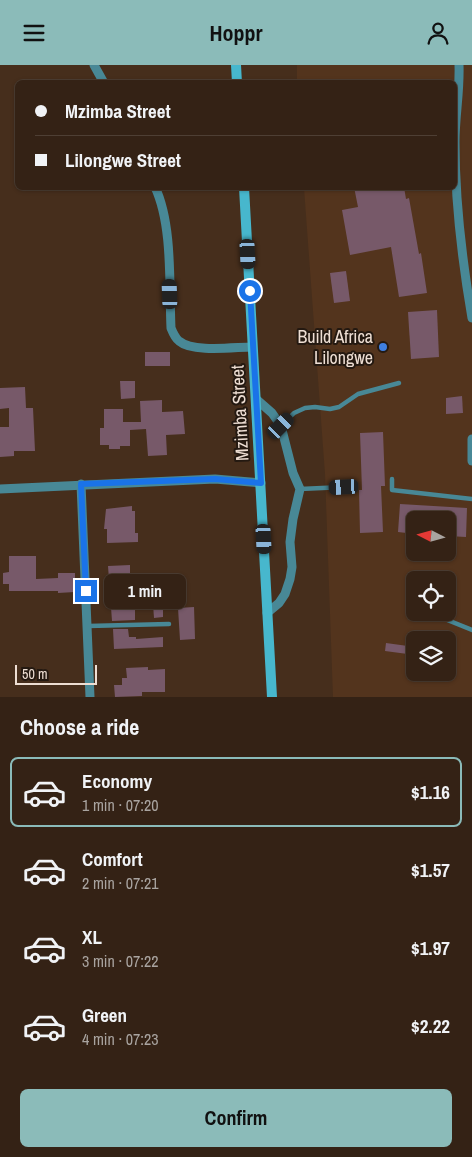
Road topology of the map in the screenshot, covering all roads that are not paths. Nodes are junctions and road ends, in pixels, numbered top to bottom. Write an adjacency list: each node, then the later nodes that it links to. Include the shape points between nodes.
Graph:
1 (94, 65): 4 (street)
2 (236, 65): 5 (main road)
3 (459, 65): 6 (street)
4 (102, 80)
5 (237, 80)
6 (457, 102)
7 (457, 184): 10 (street)
8 (156, 190): 11 (street, via 168,242 174,336 180,342 196,347)
9 (244, 190): 11 (main road, Mzimba Street)
10 (472, 317)
11 (252, 347): 13 (main road, Mzimba Street)
12 (399, 383): 14 (lane, via 358,394 339,407 305,408 294,413)
13 (256, 399): 14 (street); 18 (main road, Mzimba Street)
14 (281, 426): 22 (street)
15 (472, 439): 16 (street)
16 (472, 461)
17 (392, 479): 23 (lane, via 392,491)
18 (261, 483): 19 (street, via 215,479); 24 (main road, Mzimba Street)
19 (81, 484): 21 (street); 27 (street)
20 (344, 487): 22 (lane)
21 (0, 489)
22 (300, 489): 24 (street, via 290,542 290,579 282,599)
23 (472, 499)
24 (267, 613): 30 (main road, Mzimba Street)
25 (450, 621): 28 (lane)
26 (169, 624): 27 (lane)
27 (88, 626): 29 (street)
28 (472, 630)
29 (90, 697)
30 (272, 697)

